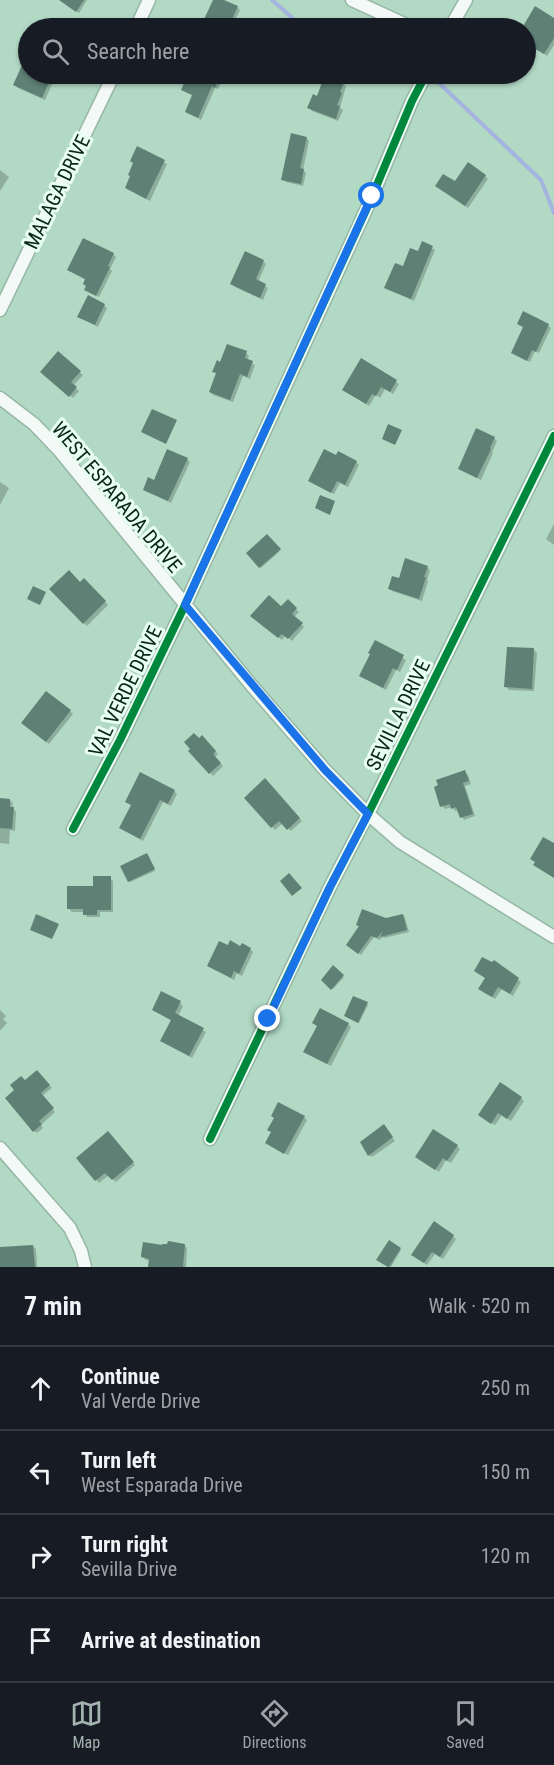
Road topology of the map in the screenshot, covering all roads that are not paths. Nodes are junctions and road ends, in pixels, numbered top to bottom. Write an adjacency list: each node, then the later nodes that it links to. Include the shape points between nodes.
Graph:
1 (149, 0): 4 (street)
2 (352, 0): 5 (street)
3 (466, 0): 6 (street)
4 (141, 18)
5 (391, 18)
6 (456, 18)
7 (109, 84): 9 (street, MALAGA DRIVE)
8 (421, 84): 12 (street, VAL VERDE DRIVE)
9 (0, 310)
10 (0, 398): 12 (street, WEST ESPARADA DRIVE, via 58,449)
11 (554, 436): 13 (street, SEVILLA DRIVE)
12 (185, 605): 13 (street, WEST ESPARADA DRIVE, via 325,770); 14 (street, VAL VERDE DRIVE)
13 (368, 814): 15 (street, WEST ESPARADA DRIVE, via 400,842); 16 (street, SEVILLA DRIVE)
14 (73, 829)
15 (554, 937)
16 (210, 1139)
17 (0, 1148): 18 (street, via 70,1228)
18 (85, 1267)

